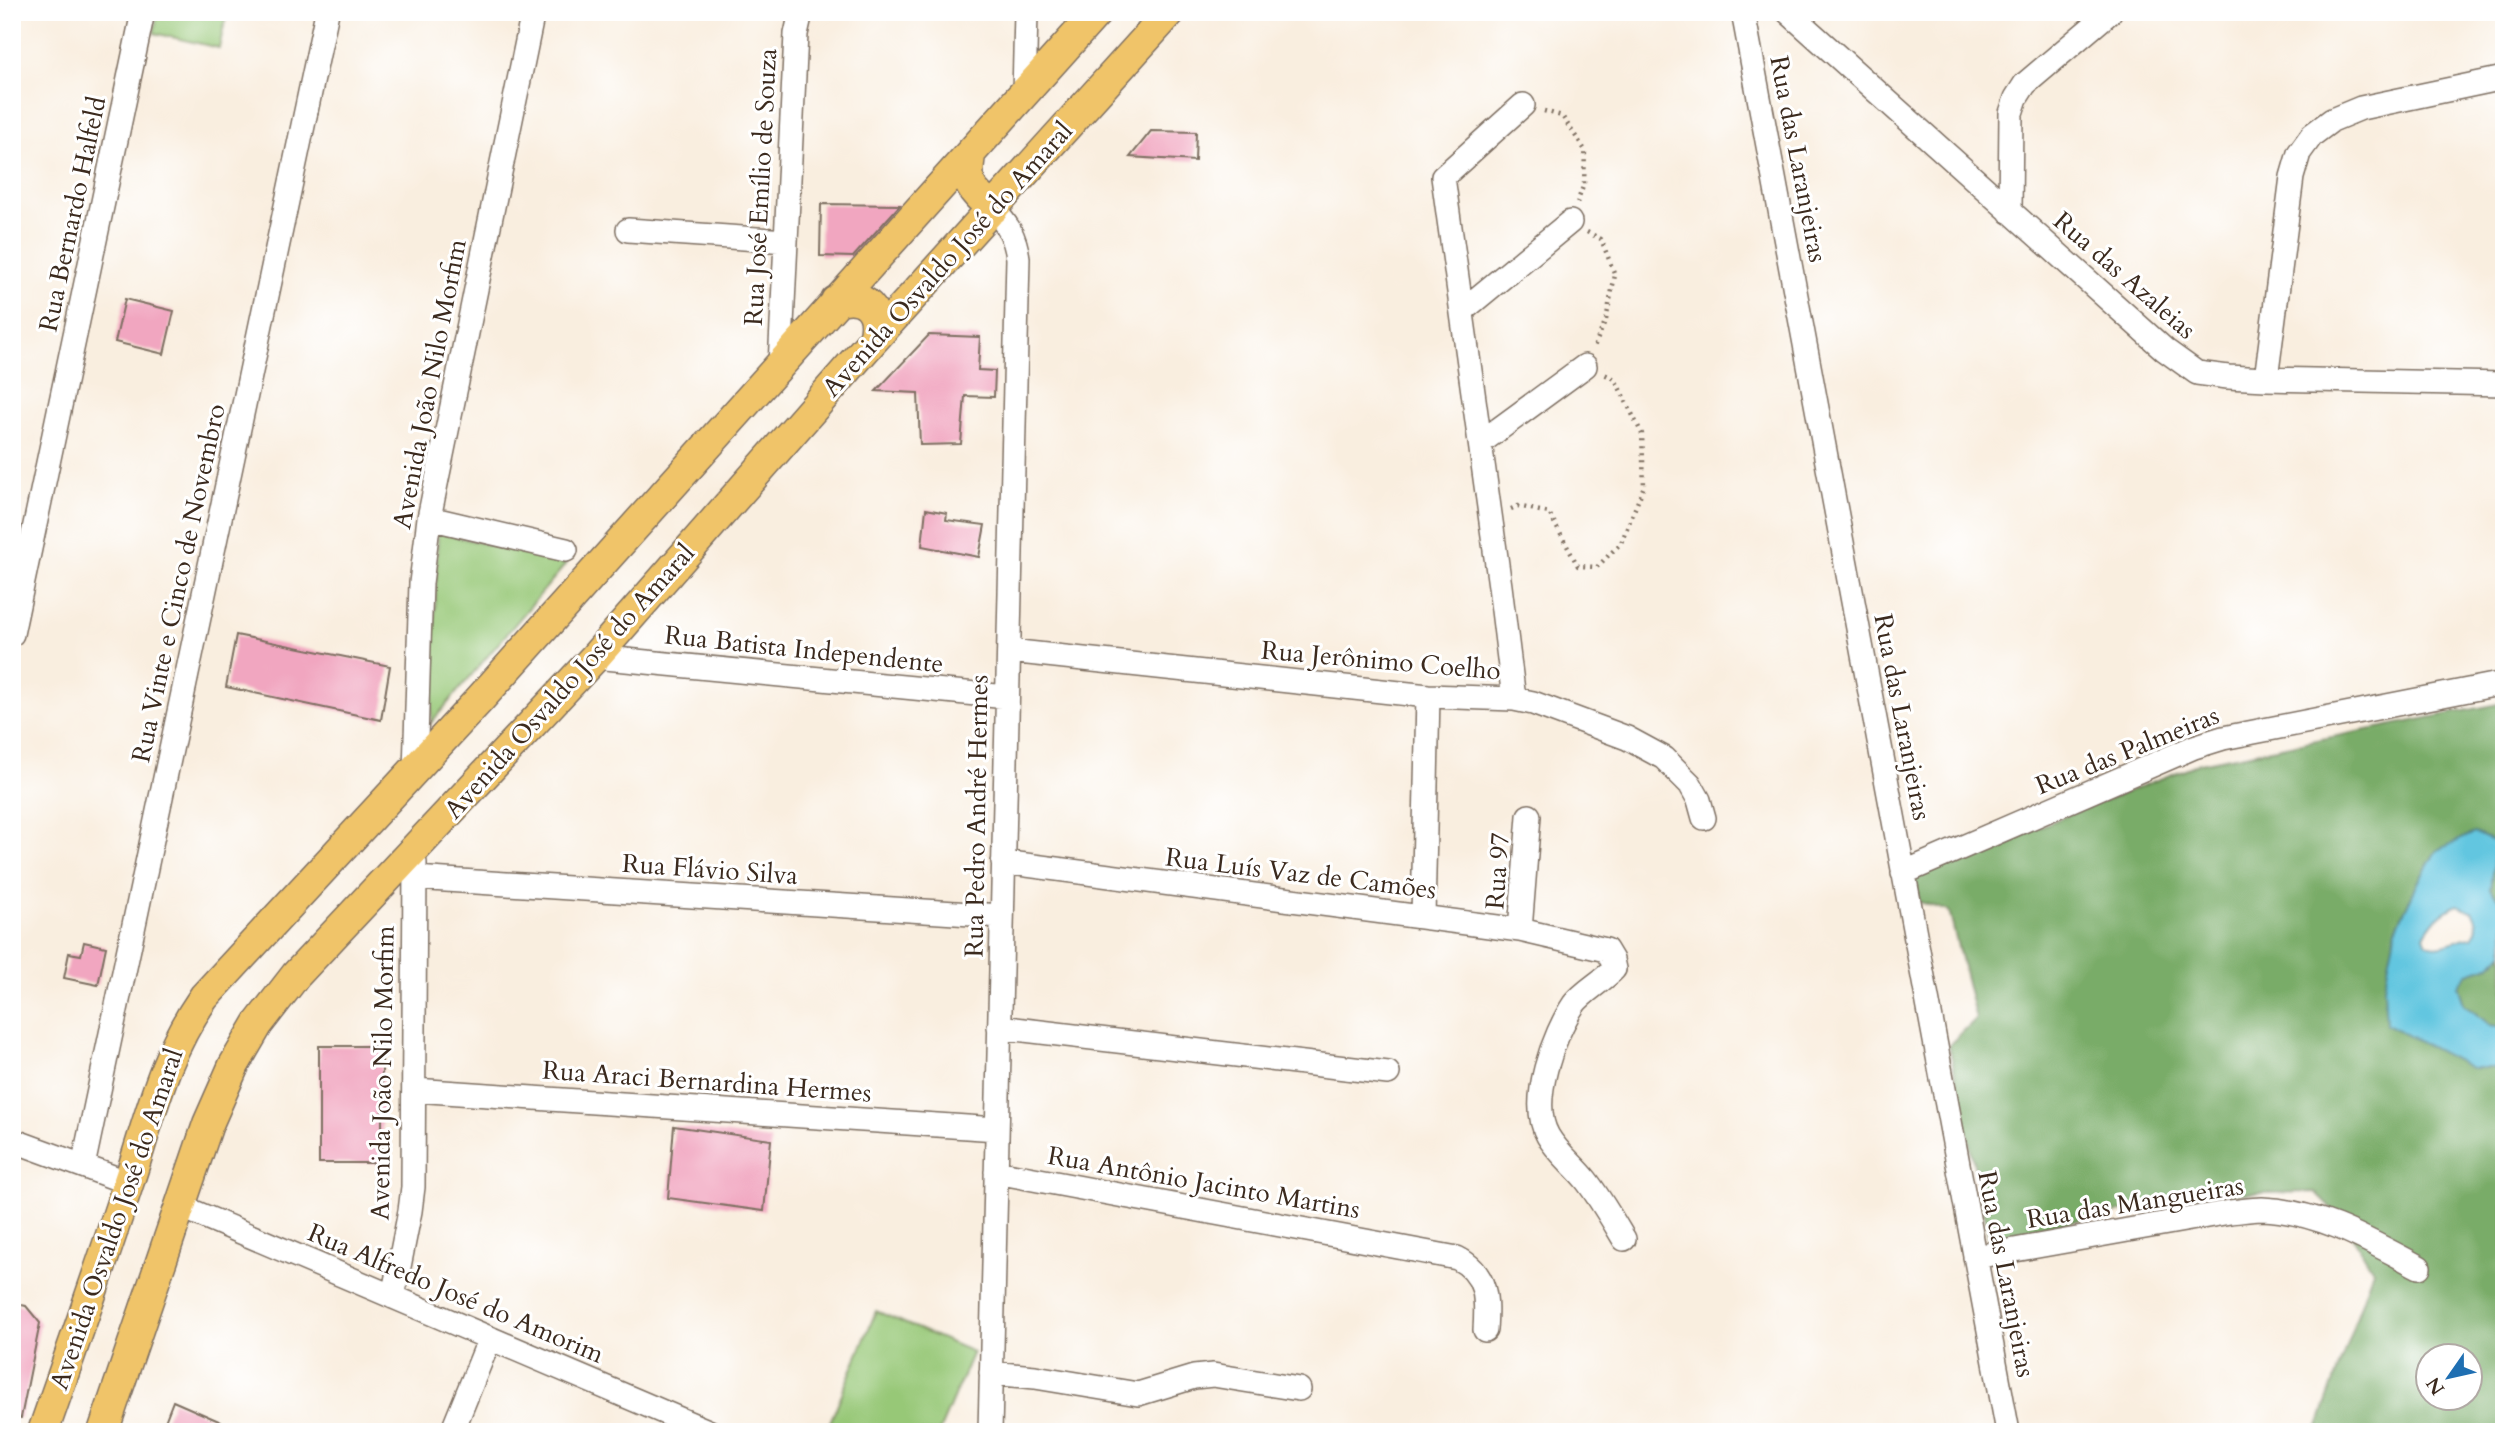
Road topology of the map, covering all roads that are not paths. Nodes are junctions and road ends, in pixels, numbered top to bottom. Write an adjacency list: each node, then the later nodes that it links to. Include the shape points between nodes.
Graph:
1 (144, 12): 31 (street, Rua Bernardo Halfeld)
2 (327, 12): 52 (street, Rua Vinte e Cinco de Novembro)
3 (533, 12): 29 (street, Avenida João Nilo Morfim)
4 (801, 12): 20 (street, Rua José Emílio de Souza, via 796,34)
5 (1012, 12): 11 (street)
6 (1097, 12): 13 (main road, Avenida Osvaldo José do Amaral)
7 (1171, 12): 16 (main road, Avenida Osvaldo José do Amaral)
8 (1743, 12): 43 (street, Rua das Laranjeiras)
9 (1788, 12): 17 (street, Rua das Azaleias)
10 (2110, 12): 17 (street, via 2025,84 2016,98 2011,114)
11 (1026, 13): 13 (street)
12 (2504, 78): 26 (street, via 2361,108 2312,135 2299,153 2292,177)
13 (1024, 94): 15 (main road, Avenida Osvaldo José do Amaral)
14 (1523, 105): 22 (street, via 1443,177)
15 (970, 155): 16 (main road, via 969,185); 21 (main road, Avenida Osvaldo José do Amaral)
16 (993, 209): 23 (main road, Avenida Osvaldo José do Amaral); 32 (street, Rua Pedro André Hermes, via 1008,225 1018,258)
17 (2010, 212): 26 (street, Rua das Azaleias, via 2197,373)
18 (1570, 222): 22 (street)
19 (628, 230): 20 (street)
20 (786, 241): 24 (street, Rua José Emílio de Souza)
21 (836, 302): 23 (main road, via 847,298 869,306 877,328); 24 (main road, Avenida Osvaldo José do Amaral)
22 (1462, 311): 28 (street)
23 (874, 339): 33 (main road, Avenida Osvaldo José do Amaral)
24 (780, 366): 38 (main road, Avenida Osvaldo José do Amaral)
25 (1585, 366): 28 (street)
26 (2266, 379): 27 (street, Rua das Azaleias)
27 (2504, 384)
28 (1480, 443): 37 (street)
29 (429, 518): 30 (street); 38 (street, Avenida João Nilo Morfim, via 421,583)
30 (566, 550)
31 (12, 634)
32 (1009, 651): 35 (street, Rua Jerônimo Coelho); 36 (street, Rua Pedro André Hermes)
33 (595, 657): 36 (street, Rua Batista Independente); 42 (main road, Avenida Osvaldo José do Amaral)
34 (2504, 683): 43 (street, Rua das Palmeiras, via 2222,738)
35 (1428, 696): 37 (street, Rua Jerônimo Coelho); 45 (street)
36 (1007, 697): 41 (street, Rua Pedro André Hermes)
37 (1514, 699): 40 (street, Rua Jerônimo Coelho, via 1556,710 1664,758 1690,784)
38 (415, 770): 54 (main road, Avenida Osvaldo José do Amaral, via 226,971 187,1021 159,1083)
39 (1529, 816): 46 (street, Rua 97)
40 (1704, 818)
41 (1003, 862): 44 (street, Rua Pedro André Hermes); 45 (street, Rua Luís Vaz de Camões)
42 (415, 864): 44 (street, Rua Flávio Silva); 49 (street, Avenida João Nilo Morfim); 55 (main road, Avenida Osvaldo José do Amaral, via 296,975 258,1024 208,1124)
43 (1903, 873): 57 (street, Rua das Laranjeiras)
44 (1002, 916): 47 (street, Rua Pedro André Hermes)
45 (1423, 917): 46 (street, Rua Luís Vaz de Camões)
46 (1521, 930): 56 (street, Rua Luís Vaz de Camões, via 1606,950 1612,960 1614,969 1576,1002 1558,1031 1547,1058 1542,1121 1548,1136 1587,1182)
47 (999, 1027): 48 (street); 50 (street, Rua Pedro André Hermes)
48 (1388, 1073)
49 (414, 1090): 50 (street, Rua Araci Bernardina Hermes); 59 (street, Avenida João Nilo Morfim, via 411,1199)
50 (997, 1129): 53 (street, Rua Pedro André Hermes)
51 (12, 1140): 52 (street)
52 (83, 1166): 54 (street)
53 (996, 1172): 60 (street, Rua Antônio Jacinto Martins, via 1457,1258 1482,1284 1487,1299); 62 (street, Rua Pedro André Hermes)
54 (129, 1183): 64 (main road, Avenida Osvaldo José do Amaral)
55 (180, 1206): 59 (street, Rua Alfredo José do Amorim); 65 (main road, Avenida Osvaldo José do Amaral)
56 (1624, 1239)
57 (1975, 1257): 58 (street, Rua das Mangueiras, via 2262,1209 2342,1228); 69 (street, Rua das Laranjeiras)
58 (2419, 1267)
59 (393, 1297): 61 (street, Rua Alfredo José do Amorim)
60 (1485, 1330)
61 (490, 1338): 66 (street); 67 (street, Rua Alfredo José do Amorim)
62 (991, 1373): 63 (street, via 1138,1394 1213,1375); 68 (street, Rua Pedro André Hermes)
63 (1299, 1388)
64 (43, 1432)
65 (103, 1432)
66 (452, 1432)
67 (709, 1432)
68 (990, 1432)
69 (2008, 1432)

